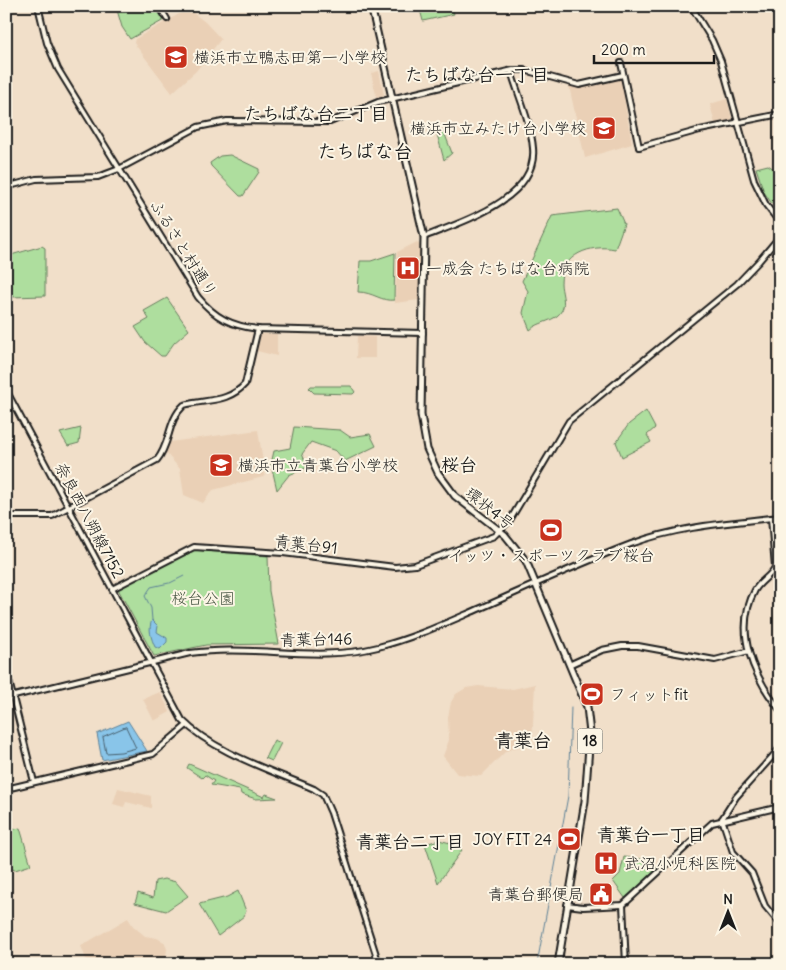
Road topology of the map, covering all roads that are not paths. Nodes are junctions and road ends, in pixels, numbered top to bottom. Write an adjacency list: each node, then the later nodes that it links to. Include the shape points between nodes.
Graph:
1 (38, 6): 12 (street, ふるさと村通り, via 47,43 58,69)
2 (159, 6): 5 (street)
3 (370, 6): 9 (main road, 環状4号 / 18)
4 (691, 6): 11 (street, via 721,60)
5 (167, 19)
6 (621, 63): 8 (street)
7 (510, 71): 8 (street, via 524,70 579,85); 9 (street); 16 (street, via 533,148 525,180 513,194 490,208)
8 (623, 75): 11 (street, via 639,147)
9 (392, 98): 12 (street, via 330,122 227,121 210,124 178,136); 16 (main road, 環状4号 / 18)
10 (780, 114): 11 (street)
11 (738, 122): 14 (street, via 757,187)
12 (119, 169): 13 (street, via 98,177 36,179); 17 (street, ふるさと村通り, via 210,312 233,325)
13 (6, 188)
14 (780, 223)
15 (780, 236): 24 (street, via 736,284 569,421)
16 (424, 237): 18 (main road, 環状4号 / 18)
17 (258, 330): 18 (street, ふるさと村通り); 20 (street, via 245,384 239,391 224,399 184,405 172,419 164,449 157,460)
18 (423, 333): 24 (main road, 環状4号 / 18, via 421,415 428,454 455,496)
19 (6, 390): 20 (street, 奈良西八朔線7152)
20 (68, 507): 21 (street, via 47,517); 26 (street, 奈良西八朔線7152)
21 (6, 516)
22 (780, 517): 23 (street, 青葉台146)
23 (771, 518): 25 (street, 青葉台146, via 686,528 633,544); 27 (street, via 776,562 772,573 756,588 744,620)
24 (501, 532): 25 (main road, 環状4号 / 18, via 522,554); 26 (street, 青葉台91, via 415,565 395,567 274,552 194,547)
25 (537, 585): 28 (street, 青葉台146, via 416,635 376,647 333,654 212,650); 29 (main road, 環状4号 / 18)
26 (112, 589): 28 (street, 奈良西八朔線7152)
27 (749, 651): 29 (street, via 715,660 622,646 602,650); 33 (street, via 761,684)
28 (151, 663): 31 (street, 青葉台146); 34 (street, 奈良西八朔線7152, via 171,704)
29 (571, 664): 40 (main road, 環状4号 / 18, via 586,702 590,733 583,818)
30 (6, 669): 31 (street)
31 (13, 696): 32 (street, 青葉台146); 36 (street)
32 (6, 698)
33 (780, 710)
34 (187, 725): 36 (street, via 153,754); 45 (street, 奈良西八朔線7152, via 215,745 323,795)
35 (780, 748): 39 (street, via 736,797)
36 (34, 782): 37 (street)
37 (6, 789)
38 (780, 808): 39 (street)
39 (722, 819): 41 (street, via 712,823); 42 (street, via 733,852 755,878 765,906)
40 (567, 905): 41 (street); 46 (main road, 環状4号 / 18)
41 (623, 905): 47 (street)
42 (780, 924)
43 (6, 963): 44 (street)
44 (11, 964)
45 (379, 964)
46 (558, 964)
47 (626, 964)

